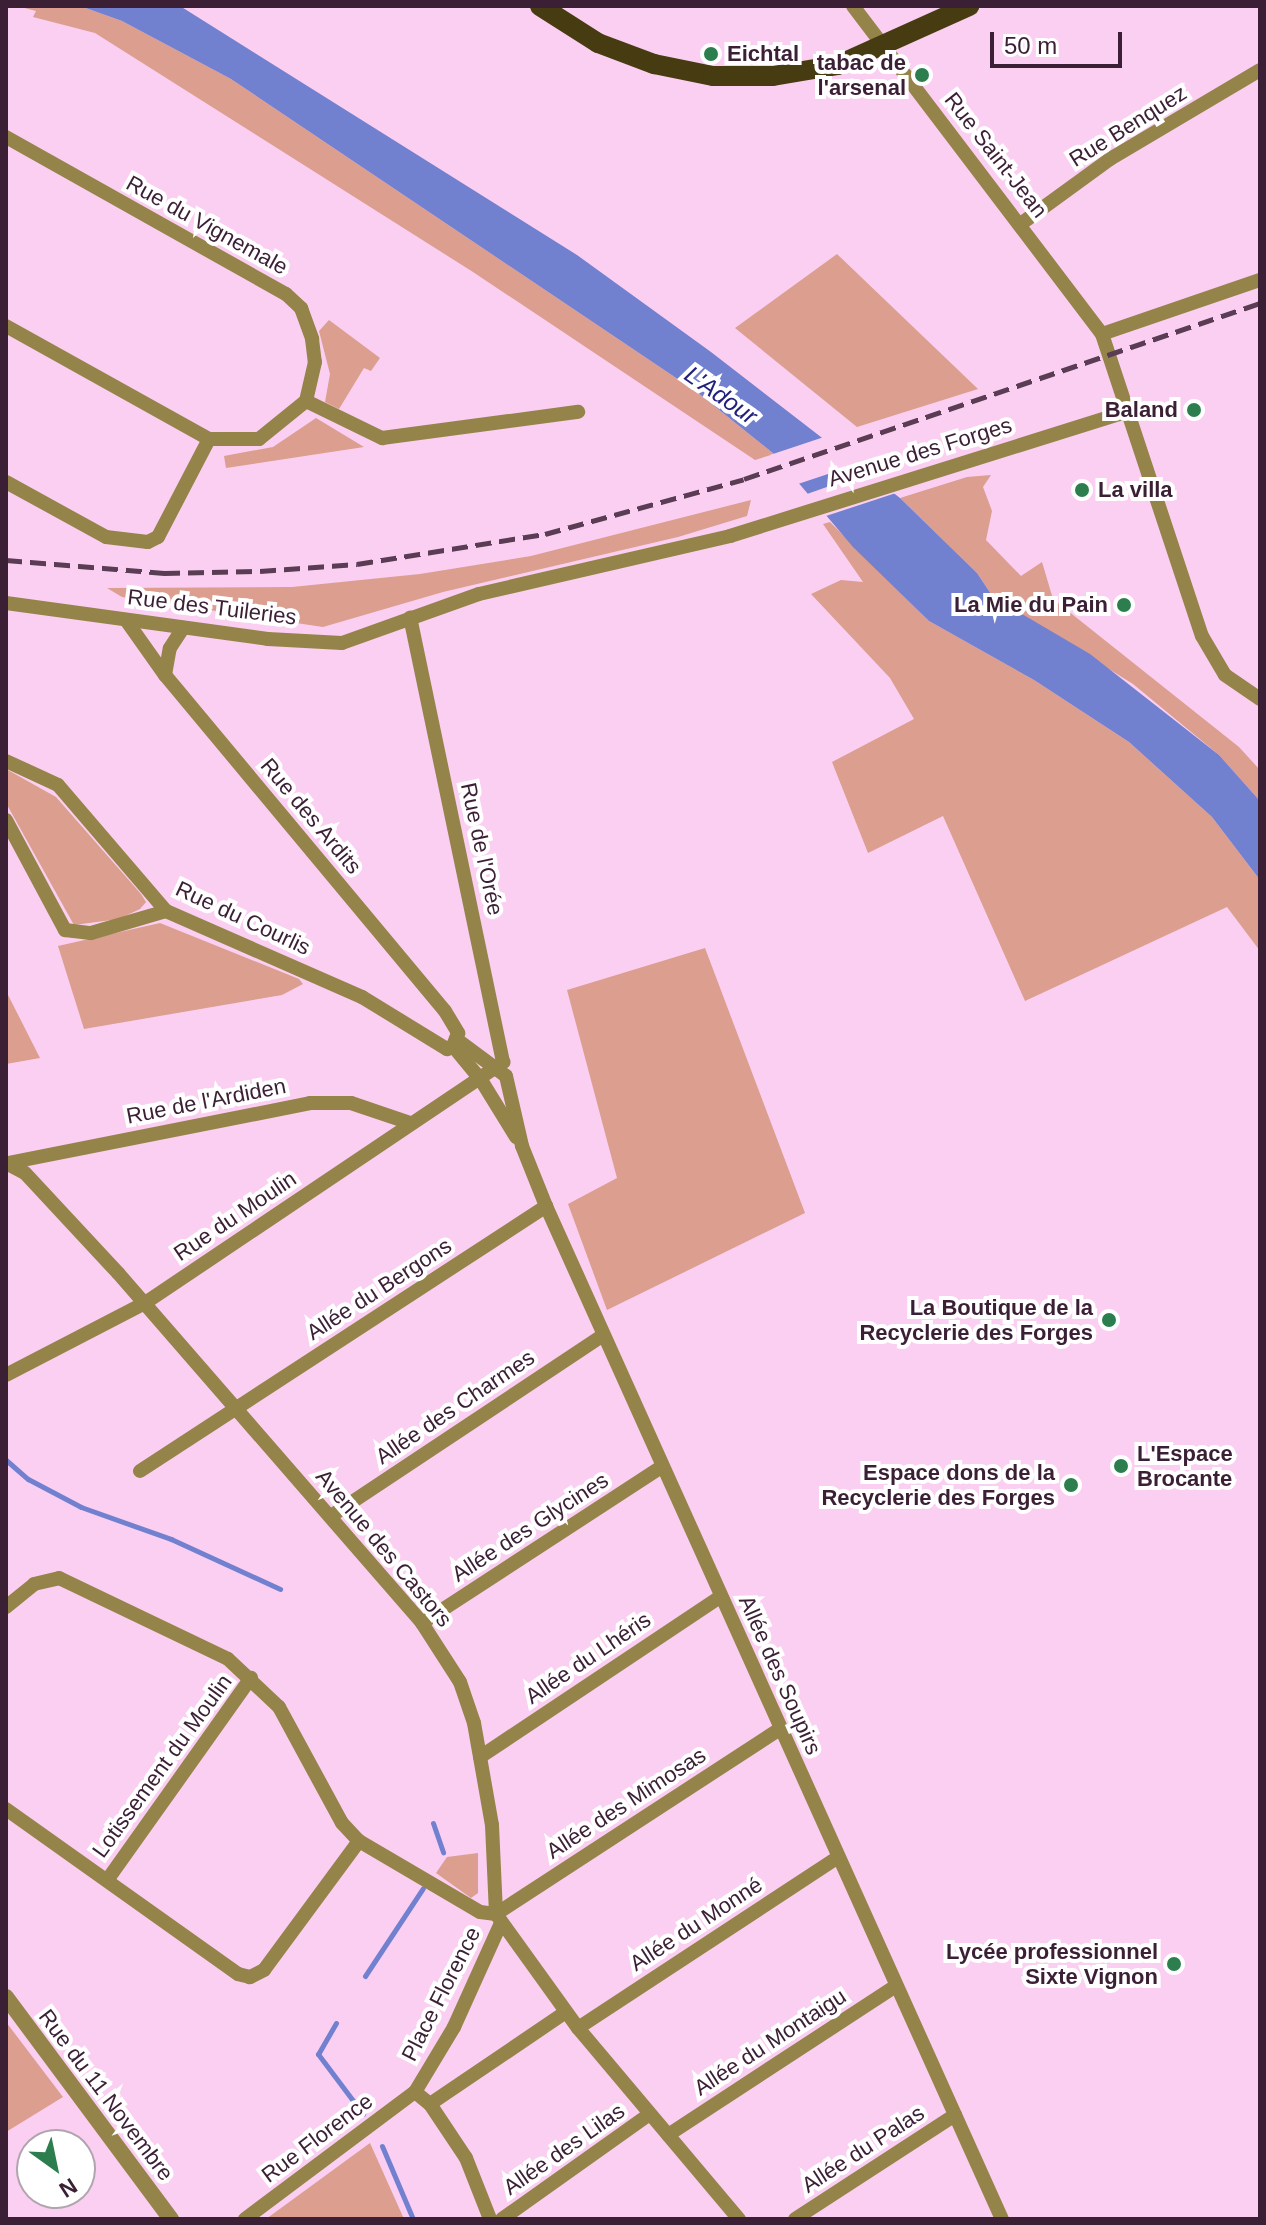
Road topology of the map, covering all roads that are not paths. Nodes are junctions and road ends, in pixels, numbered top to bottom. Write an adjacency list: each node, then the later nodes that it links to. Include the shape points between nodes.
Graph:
1 (853, 6): 4 (street, Rue Saint-Jean)
2 (969, 6): 4 (main road)
3 (550, 9): 4 (main road, via 628,55 713,76 773,76 838,65)
4 (881, 48): 7 (street, Rue Saint-Jean)
5 (1260, 70): 7 (street, Rue Benquez, via 1110,159)
6 (6, 137): 11 (street, Rue du Vignemale, via 286,294 301,308 312,339 315,362)
7 (1022, 223): 10 (street, Rue Saint-Jean)
8 (1260, 280): 10 (street)
9 (6, 326): 14 (street)
10 (1102, 334): 12 (street, Rue Saint-Jean)
11 (306, 401): 13 (street, via 382,438); 14 (street, via 275,432 259,439)
12 (1128, 411): 17 (street, Avenue des Forges, via 768,523 629,562 479,594); 21 (street, via 1202,636 1225,675)
13 (578, 412)
14 (209, 439): 15 (street, via 158,537 148,542 106,537)
15 (6, 482)
16 (6, 603): 18 (street, Rue des Tuileries)
17 (410, 618): 19 (street, Rue des Tuileries, via 342,643); 26 (street, Rue de l'Orée, via 503,1045)
18 (126, 620): 19 (street, Rue des Tuileries); 20 (street, Rue des Ardits)
19 (183, 628): 20 (street, via 170,648)
20 (165, 675): 25 (street, Rue des Ardits, via 445,1011 458,1033)
21 (1260, 699)
22 (6, 761): 24 (street, Rue du Courlis, via 58,785)
23 (6, 820): 24 (street, via 65,930 91,933)
24 (166, 911): 25 (street, Rue du Courlis, via 362,997 447,1049)
25 (454, 1043): 26 (street, Rue des Ardits); 27 (street, Rue des Ardits)
26 (497, 1068): 27 (street); 29 (street, Allée des Soupirs, via 506,1076)
27 (481, 1080): 28 (street, Rue du Moulin); 29 (street, Allée des Soupirs)
28 (410, 1123): 30 (street, Rue de l'Ardiden, via 351,1103 310,1103); 32 (street, Rue du Moulin)
29 (522, 1146): 31 (street, Allée des Soupirs)
30 (7, 1163): 32 (street, Avenue des Castors, via 25,1173)
31 (546, 1206): 33 (street, Allée des Soupirs); 35 (street, Allée du Bergons)
32 (145, 1303): 34 (street, Rue du Moulin); 35 (street, Avenue des Castors)
33 (603, 1335): 36 (street, Allée des Soupirs); 38 (street, Allée des Charmes)
34 (8, 1369)
35 (237, 1409): 37 (street, Allée du Bergons); 38 (street, Avenue des Castors)
36 (661, 1467): 39 (street, Allée des Soupirs); 41 (street, Allée des Glycines)
37 (140, 1471)
38 (331, 1516): 41 (street, Avenue des Castors)
39 (720, 1597): 43 (street, Allée des Soupirs); 44 (street, Allée du Lhéris)
40 (6, 1607): 42 (street, Lotissement du Moulin, via 34,1584 59,1578 228,1659)
41 (422, 1623): 44 (street, Avenue des Castors, via 460,1682)
42 (251, 1678): 46 (street, Lotissement du Moulin, via 279,1707 342,1823); 48 (street, Lotissement du Moulin)
43 (780, 1729): 47 (street, Allée des Soupirs); 49 (street, Allée des Mimosas)
44 (480, 1757): 49 (street, Avenue des Castors, via 492,1825)
45 (6, 1809): 48 (street, Lotissement du Moulin)
46 (359, 1841): 48 (street, Lotissement du Moulin, via 264,1970 250,1977 238,1974); 49 (street, Lotissement du Moulin)
47 (838, 1857): 50 (street, Allée des Soupirs); 53 (street, Allée du Monné)
48 (108, 1879)
49 (498, 1919): 52 (street, via 520,1942); 54 (street, Place Florence, via 454,2027)
50 (896, 1986): 57 (street, Allée des Soupirs); 58 (street, Allée du Montaigu)
51 (6, 1997): 60 (street, Rue du 11 Novembre)
52 (566, 2012): 53 (street); 55 (street)
53 (578, 2028): 56 (street)
54 (415, 2092): 55 (street, Place Florence); 61 (street, Rue Florence)
55 (430, 2104): 62 (street, Place Florence, via 466,2158)
56 (650, 2114): 58 (street); 63 (street, Allée des Lilas)
57 (955, 2115): 64 (street, Allée du Palas); 65 (street, Allée des Soupirs)
58 (668, 2135): 59 (street)
59 (734, 2218)
60 (171, 2219)
61 (245, 2219)
62 (490, 2219)
63 (502, 2219)
64 (795, 2219)
65 (1002, 2219)

